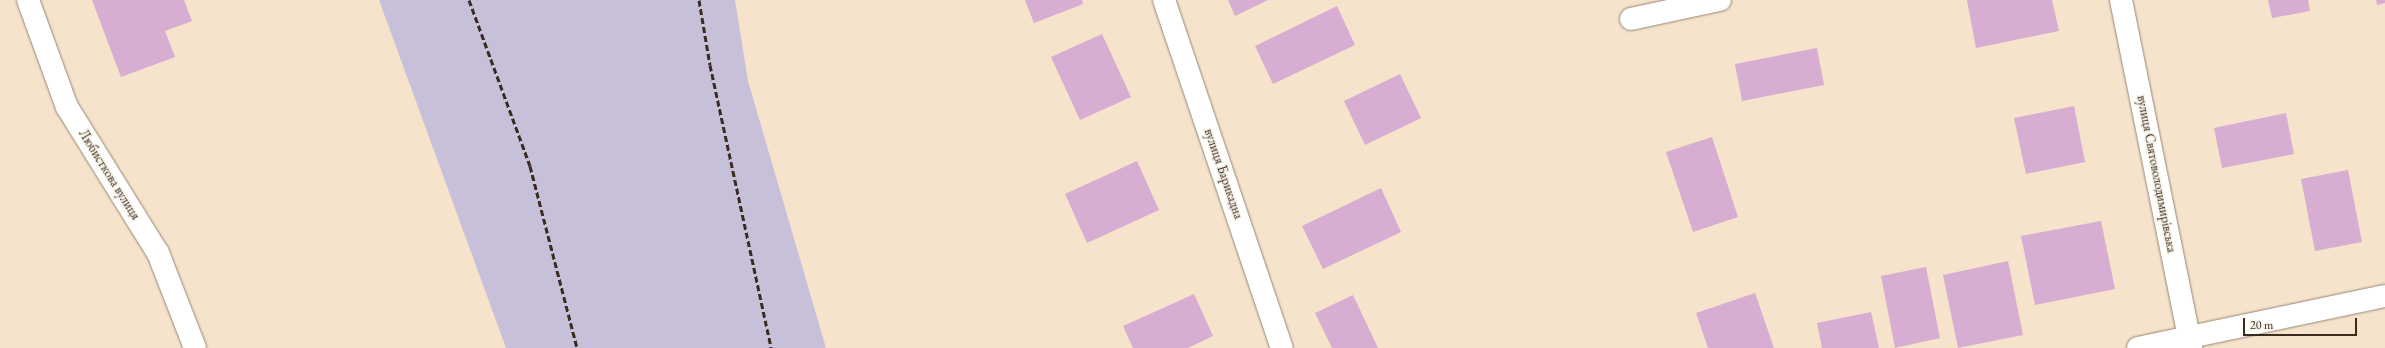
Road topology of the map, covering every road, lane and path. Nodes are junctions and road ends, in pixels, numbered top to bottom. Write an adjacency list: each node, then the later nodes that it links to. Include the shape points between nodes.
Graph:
1 (28, 0): 8 (street, Любисткова вулиця, via 67,107 158,253)
2 (1164, 0): 9 (street, вулиця Барикадна)
3 (1720, 0): 5 (street)
4 (2121, 0): 7 (street, вулиця Святоволодимирівська)
5 (1631, 19)
6 (2385, 296): 7 (street)
7 (2189, 342): 10 (street)
8 (194, 348)
9 (1282, 348)
10 (2138, 348)

